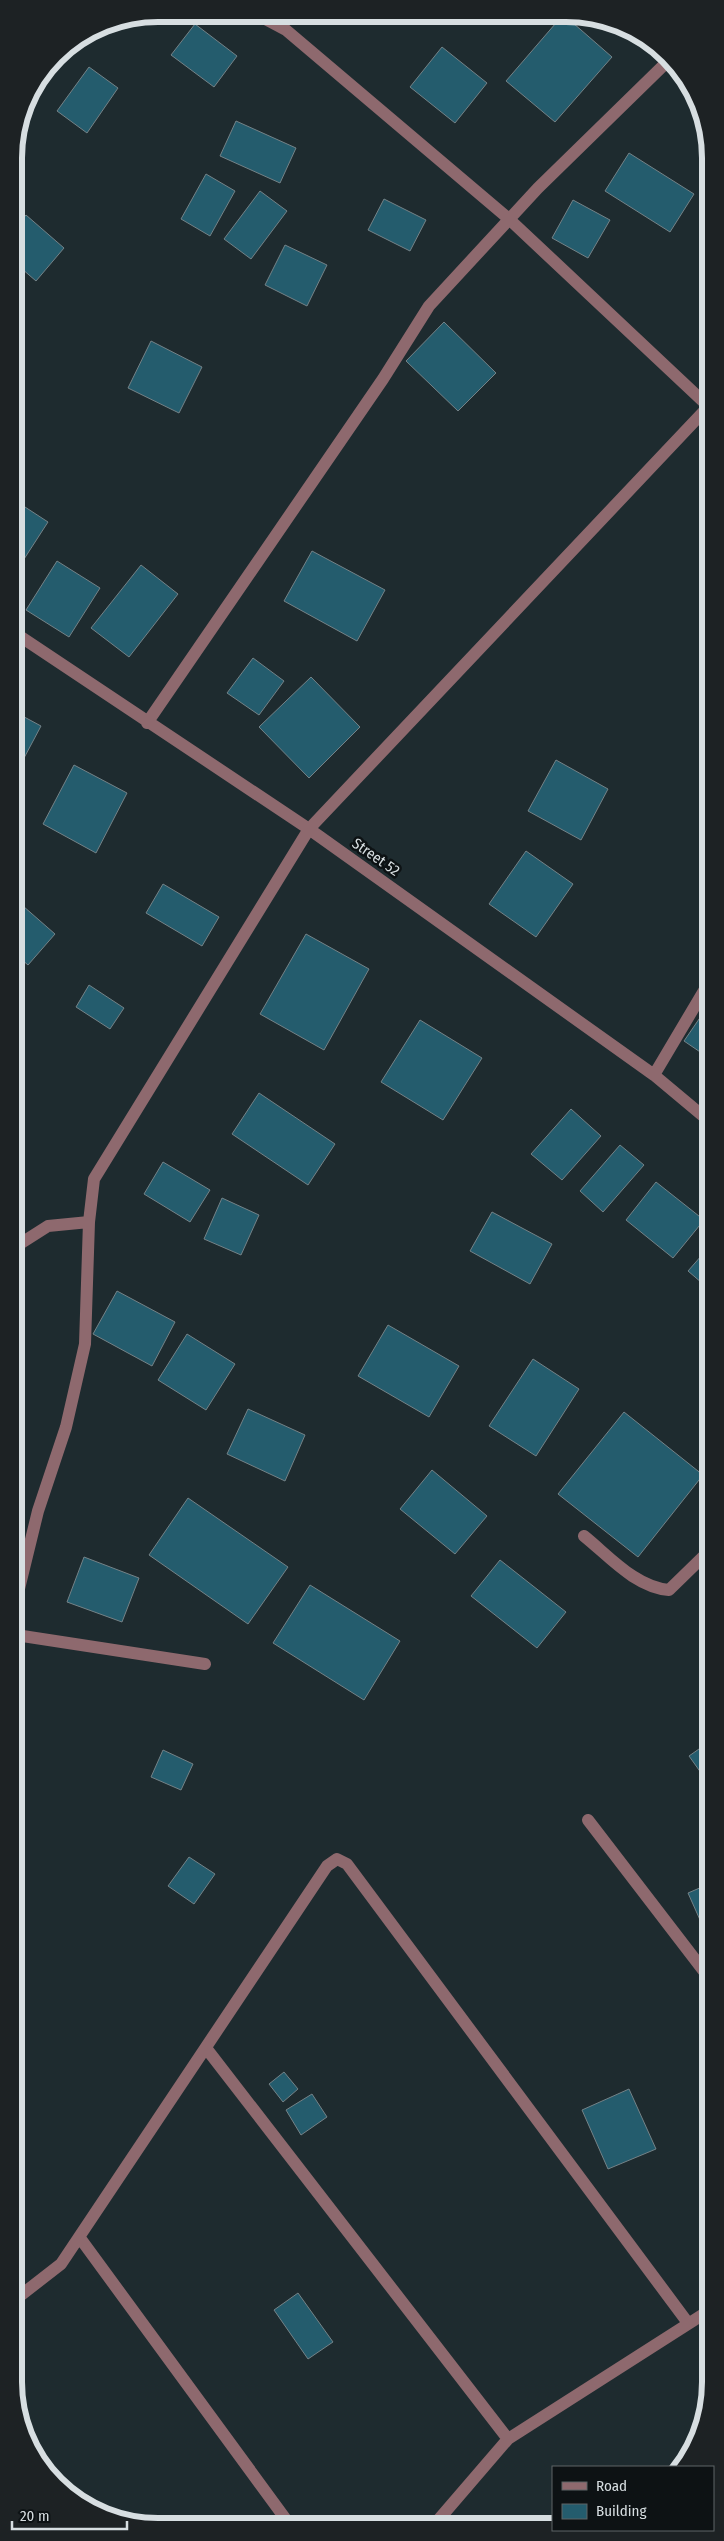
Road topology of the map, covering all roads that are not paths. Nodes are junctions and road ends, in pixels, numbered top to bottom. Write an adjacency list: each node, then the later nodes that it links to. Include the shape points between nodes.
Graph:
1 (271, 22): 3 (street, via 286,30)
2 (664, 65): 3 (street)
3 (510, 219): 4 (street); 7 (street, via 429,306 383,379)
4 (702, 400)
5 (702, 412): 8 (street)
6 (23, 638): 7 (street, Street 52)
7 (147, 723): 8 (street, Street 52)
8 (309, 829): 10 (street, Street 52); 12 (street, via 94,1179)
9 (702, 995): 10 (street)
10 (654, 1075): 11 (street, Street 52)
11 (702, 1115)
12 (89, 1222): 13 (street, via 48,1226); 16 (street, via 85,1344 66,1427 38,1511)
13 (23, 1242)
14 (584, 1536): 15 (street, via 640,1582 656,1589 669,1590)
15 (701, 1558)
16 (22, 1575)
17 (22, 1636): 18 (street)
18 (205, 1664)
19 (588, 1820): 20 (street)
20 (701, 1968)
21 (206, 2048): 22 (street); 25 (street, via 326,1866 337,1860 348,1864); 26 (street)
22 (80, 2238): 23 (street, via 61,2264); 27 (street)
23 (22, 2294)
24 (701, 2315): 25 (street)
25 (688, 2323): 26 (street)
26 (508, 2439): 28 (street)
27 (286, 2518)
28 (439, 2518)

